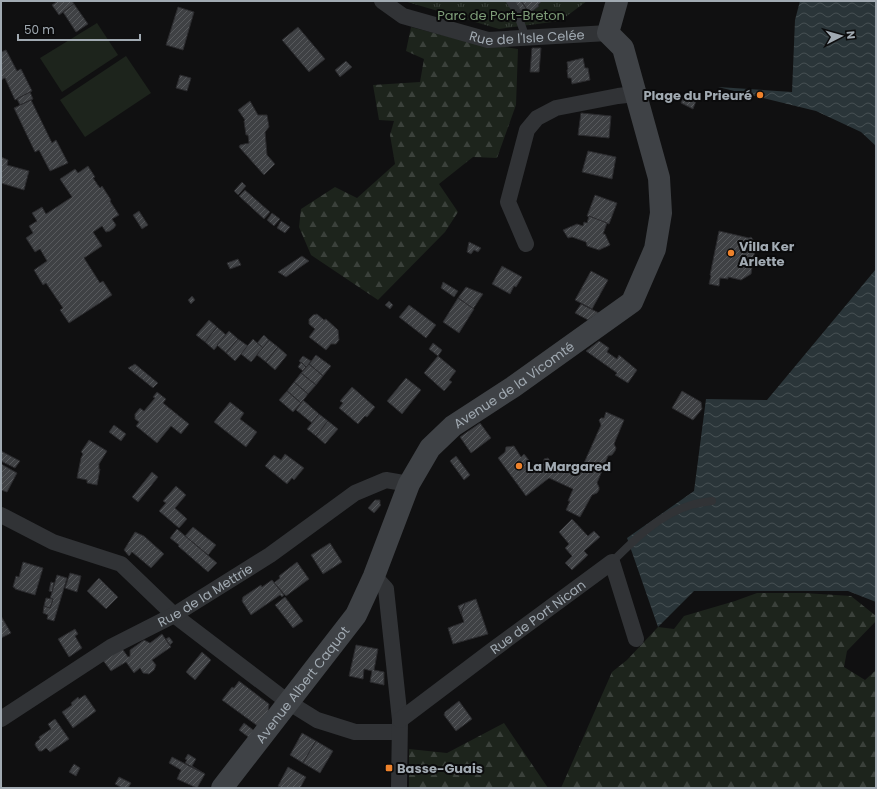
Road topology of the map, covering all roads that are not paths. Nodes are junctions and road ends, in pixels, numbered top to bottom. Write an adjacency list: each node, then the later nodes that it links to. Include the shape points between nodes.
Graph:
1 (382, 1): 5 (street, Rue de l'Isle Celée, via 403,16 488,40)
2 (510, 1): 5 (lane)
3 (617, 1): 4 (main road)
4 (608, 33): 5 (street, Rue de l'Isle Celée); 6 (main road, Avenue de la Vicomté, via 623,48)
5 (526, 38)
6 (635, 94): 7 (street, via 556,108 537,118 528,130 508,202); 8 (main road, Avenue de la Vicomté, via 659,178 661,213 655,249 632,302 513,387 452,426 430,448)
7 (526, 244)
8 (409, 484): 12 (main road, Avenue de la Vicomté); 13 (street, Rue de la Mettrie, via 386,480 355,493 270,555)
9 (712, 501): 11 (lane, via 690,506 668,516 635,539)
10 (1, 515): 13 (street, via 53,542 121,564)
11 (612, 562): 14 (street); 17 (street, Rue de Port Nican, via 494,649)
12 (374, 576): 15 (main road, Avenue Albert Caquot, via 356,615); 17 (street, via 386,589)
13 (174, 615): 15 (street); 16 (street, Rue de la Mettrie, via 111,647)
14 (636, 639)
15 (288, 702): 17 (street, via 317,720 355,732); 18 (main road, Avenue Albert Caquot)
16 (1, 719)
17 (400, 726): 19 (street)
18 (222, 788)
19 (399, 788)

